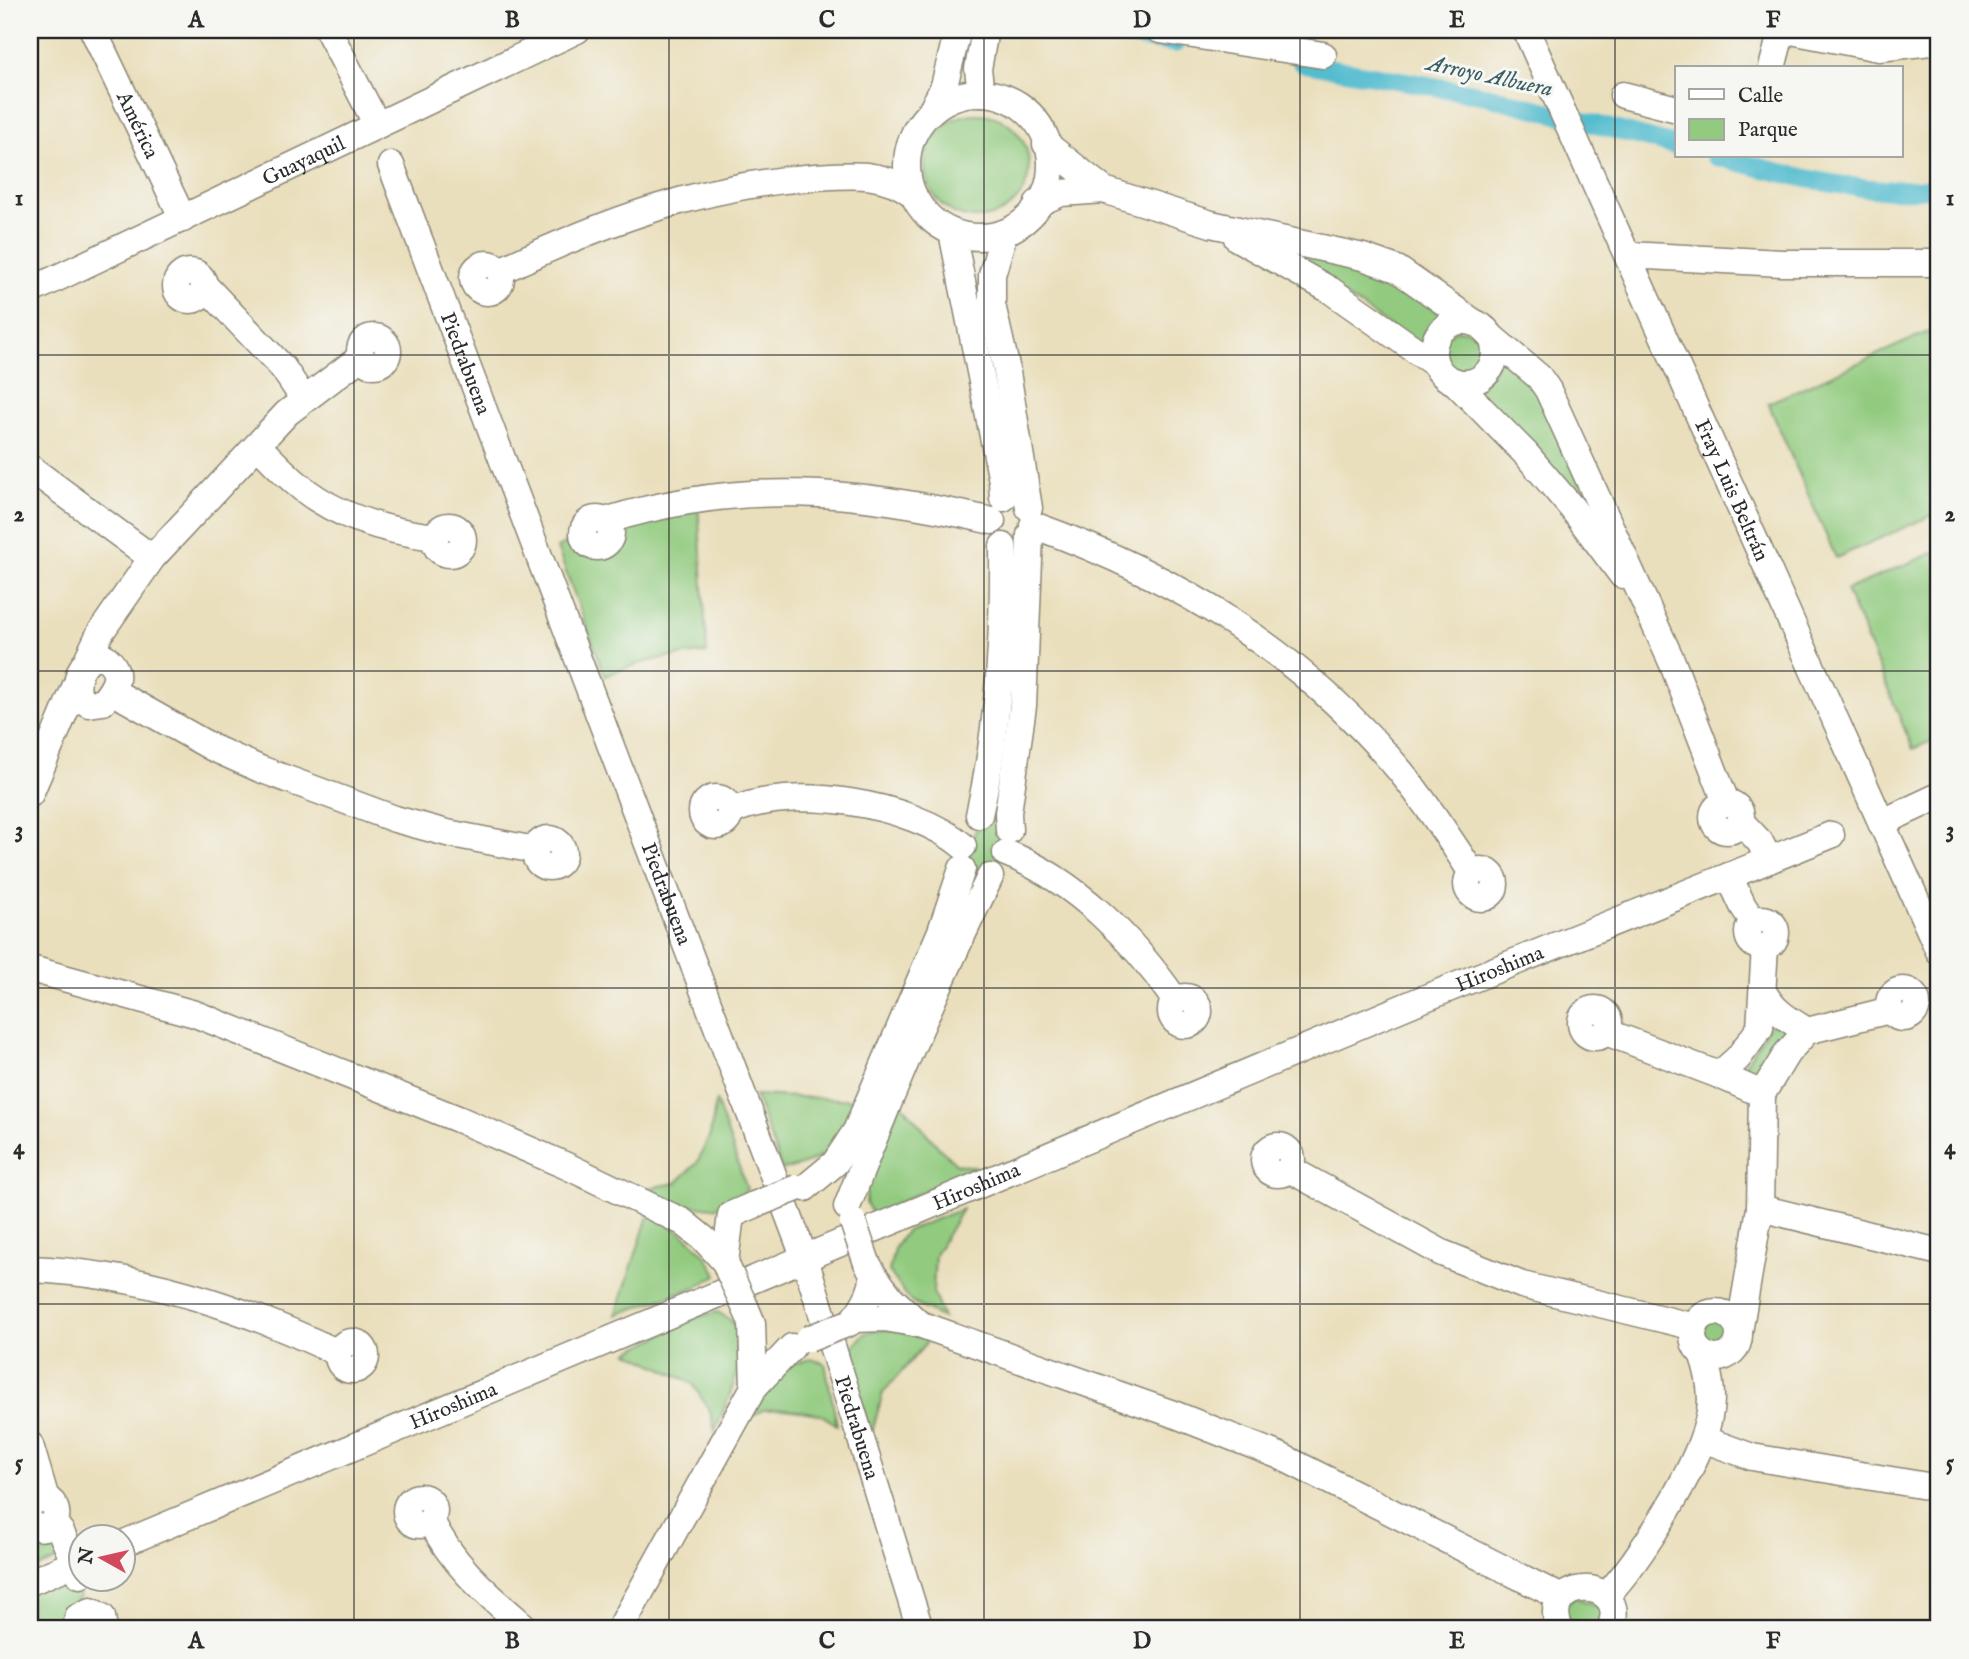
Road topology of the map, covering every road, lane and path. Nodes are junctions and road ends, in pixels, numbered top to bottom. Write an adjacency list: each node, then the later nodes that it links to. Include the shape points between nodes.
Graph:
1 (93, 30): 25 (street, América)
2 (328, 30): 17 (street)
3 (1160, 30): 11 (street)
4 (1526, 30): 29 (street, Fray Luis Beltrán)
5 (1784, 30): 9 (street, via 1879,48); 12 (street)
6 (569, 32): 17 (street, Guayaquil)
7 (957, 34): 16 (street, via 944,86)
8 (984, 35): 13 (street, via 978,69)
9 (1898, 38): 10 (street)
10 (1939, 41)
11 (1323, 55)
12 (1773, 66)
13 (981, 93): 16 (street, via 964,94); 18 (street, via 1004,98 1025,110 1041,129)
14 (1623, 95): 15 (street)
15 (1675, 108)
16 (932, 110): 19 (street, via 917,128)
17 (377, 125): 25 (street, Guayaquil)
18 (1046, 144): 22 (street); 24 (street, via 1051,176)
19 (908, 152): 21 (street); 23 (street, via 907,174)
20 (391, 165): 81 (street, Piedrabuena)
21 (872, 175): 23 (street); 31 (street, via 775,180 683,198 556,244)
22 (1104, 190): 24 (street, via 1061,193); 26 (street)
23 (913, 194): 27 (street, via 926,215)
24 (1038, 203): 28 (street, via 1030,216)
25 (183, 219): 33 (street, Guayaquil)
26 (1211, 224): 34 (street, via 1385,264); 36 (street, via 1330,290)
27 (952, 232): 28 (street, via 985,238); 40 (street, via 1002,481)
28 (1004, 233): 42 (street, via 992,275 992,305)
29 (1628, 255): 30 (street, via 1782,263); 56 (street, Fray Luis Beltrán)
30 (1939, 263)
31 (500, 271)
32 (204, 285): 37 (street, via 284,368)
33 (30, 291)
34 (1480, 328): 36 (street, via 1453,323 1438,335 1433,354); 36 (street, via 1493,342 1493,363 1487,372 1469,383); 47 (street, via 1539,377 1548,390)
35 (360, 357): 37 (street)
36 (1444, 372): 47 (street, via 1573,508)
37 (303, 398): 38 (street)
38 (258, 446): 43 (street, via 296,484 329,505 385,529); 45 (street)
39 (30, 468): 45 (street)
40 (998, 510): 41 (street, via 840,494 765,493 715,495); 42 (street, via 1014,496); 44 (street)
41 (605, 521)
42 (1031, 523): 44 (street, via 1024,542); 58 (street, via 1023,706); 62 (street, via 1160,579 1291,663 1354,720 1403,774)
43 (435, 537)
44 (1003, 546): 55 (street, via 1000,676)
45 (152, 558): 46 (street)
46 (116, 611): 48 (street, via 110,645); 49 (street)
47 (1647, 611): 61 (street, via 1733,812 1760,842)
48 (113, 664): 49 (street, via 105,657 92,657); 50 (street, via 117,676)
49 (81, 674): 50 (street, via 79,698 89,704); 51 (street)
50 (107, 696): 51 (street); 59 (street, via 260,769 395,819)
51 (37, 752): 52 (street)
52 (30, 794)
53 (1939, 796): 56 (street)
54 (730, 812): 60 (street, via 769,799 836,800 908,814 951,836)
55 (979, 815): 58 (street, via 998,811); 60 (street, via 970,826)
56 (1881, 823): 65 (street, Fray Luis Beltrán)
57 (1831, 835): 61 (street, Hiroshima)
58 (1008, 841): 64 (street, via 1003,863); 68 (street, via 1090,906 1144,959)
59 (535, 850)
60 (962, 857): 64 (street, via 969,879); 75 (street, via 941,931 856,1131 835,1163)
61 (1769, 860): 63 (street, Hiroshima)
62 (1472, 873)
63 (1729, 876): 67 (street, via 1753,922 1767,919 1776,928 1774,942 1765,947); 81 (street, Hiroshima, via 1405,1006)
64 (990, 877): 78 (street, via 934,997)
65 (1939, 951)
66 (30, 966): 79 (street, via 207,1018 458,1119)
67 (1763, 991): 70 (street, via 1777,1012); 72 (street, via 1760,1028)
68 (1175, 1000)
69 (1890, 1010): 70 (street)
70 (1807, 1031): 73 (street)
71 (1606, 1032): 72 (street)
72 (1719, 1075): 73 (street)
73 (1762, 1094): 76 (street)
74 (1289, 1169): 87 (street, via 1442,1254 1494,1275 1522,1285)
75 (801, 1188): 77 (street, bridge); 78 (street, via 824,1191)
76 (1759, 1208): 80 (street); 85 (street)
77 (743, 1210): 79 (street); 82 (street)
78 (850, 1215): 84 (street, bridge)
79 (683, 1222): 82 (street)
80 (1939, 1252)
81 (805, 1259): 101 (street, Hiroshima); 111 (street, Piedrabuena)
82 (727, 1267): 86 (street, bridge)
83 (30, 1269): 92 (street, via 67,1270 156,1285 219,1302)
84 (870, 1269): 88 (street, via 870,1288); 89 (street, via 891,1298)
85 (1750, 1270): 87 (street, via 1728,1300); 90 (street)
86 (749, 1316): 91 (street, via 766,1335); 94 (street)
87 (1704, 1320): 90 (street, via 1721,1312 1733,1319); 93 (street, via 1694,1342)
88 (852, 1321): 89 (street, via 885,1318); 91 (street, bridge)
89 (919, 1324): 107 (street, via 1280,1456)
90 (1738, 1339): 93 (street, via 1725,1356); 95 (street)
91 (800, 1343): 94 (street)
92 (338, 1353)
93 (1702, 1353): 95 (street, via 1710,1376)
94 (754, 1387): 110 (street)
95 (1710, 1411): 96 (street)
96 (1703, 1439): 98 (street, via 1752,1457); 106 (street, via 1672,1501 1622,1580)
97 (30, 1445): 99 (street)
98 (1939, 1488)
99 (40, 1512): 102 (street)
100 (431, 1520): 109 (street, via 457,1563)
101 (136, 1538)
102 (66, 1542)
103 (66, 1573): 104 (street)
104 (30, 1582)
105 (87, 1592): 108 (street)
106 (1606, 1596): 107 (street, via 1589,1587); 113 (street, via 1614,1613)
107 (1562, 1598): 112 (street, via 1556,1616)
108 (97, 1625)
109 (527, 1629)
110 (620, 1629)
111 (920, 1629)
112 (1560, 1629)
113 (1610, 1629)

